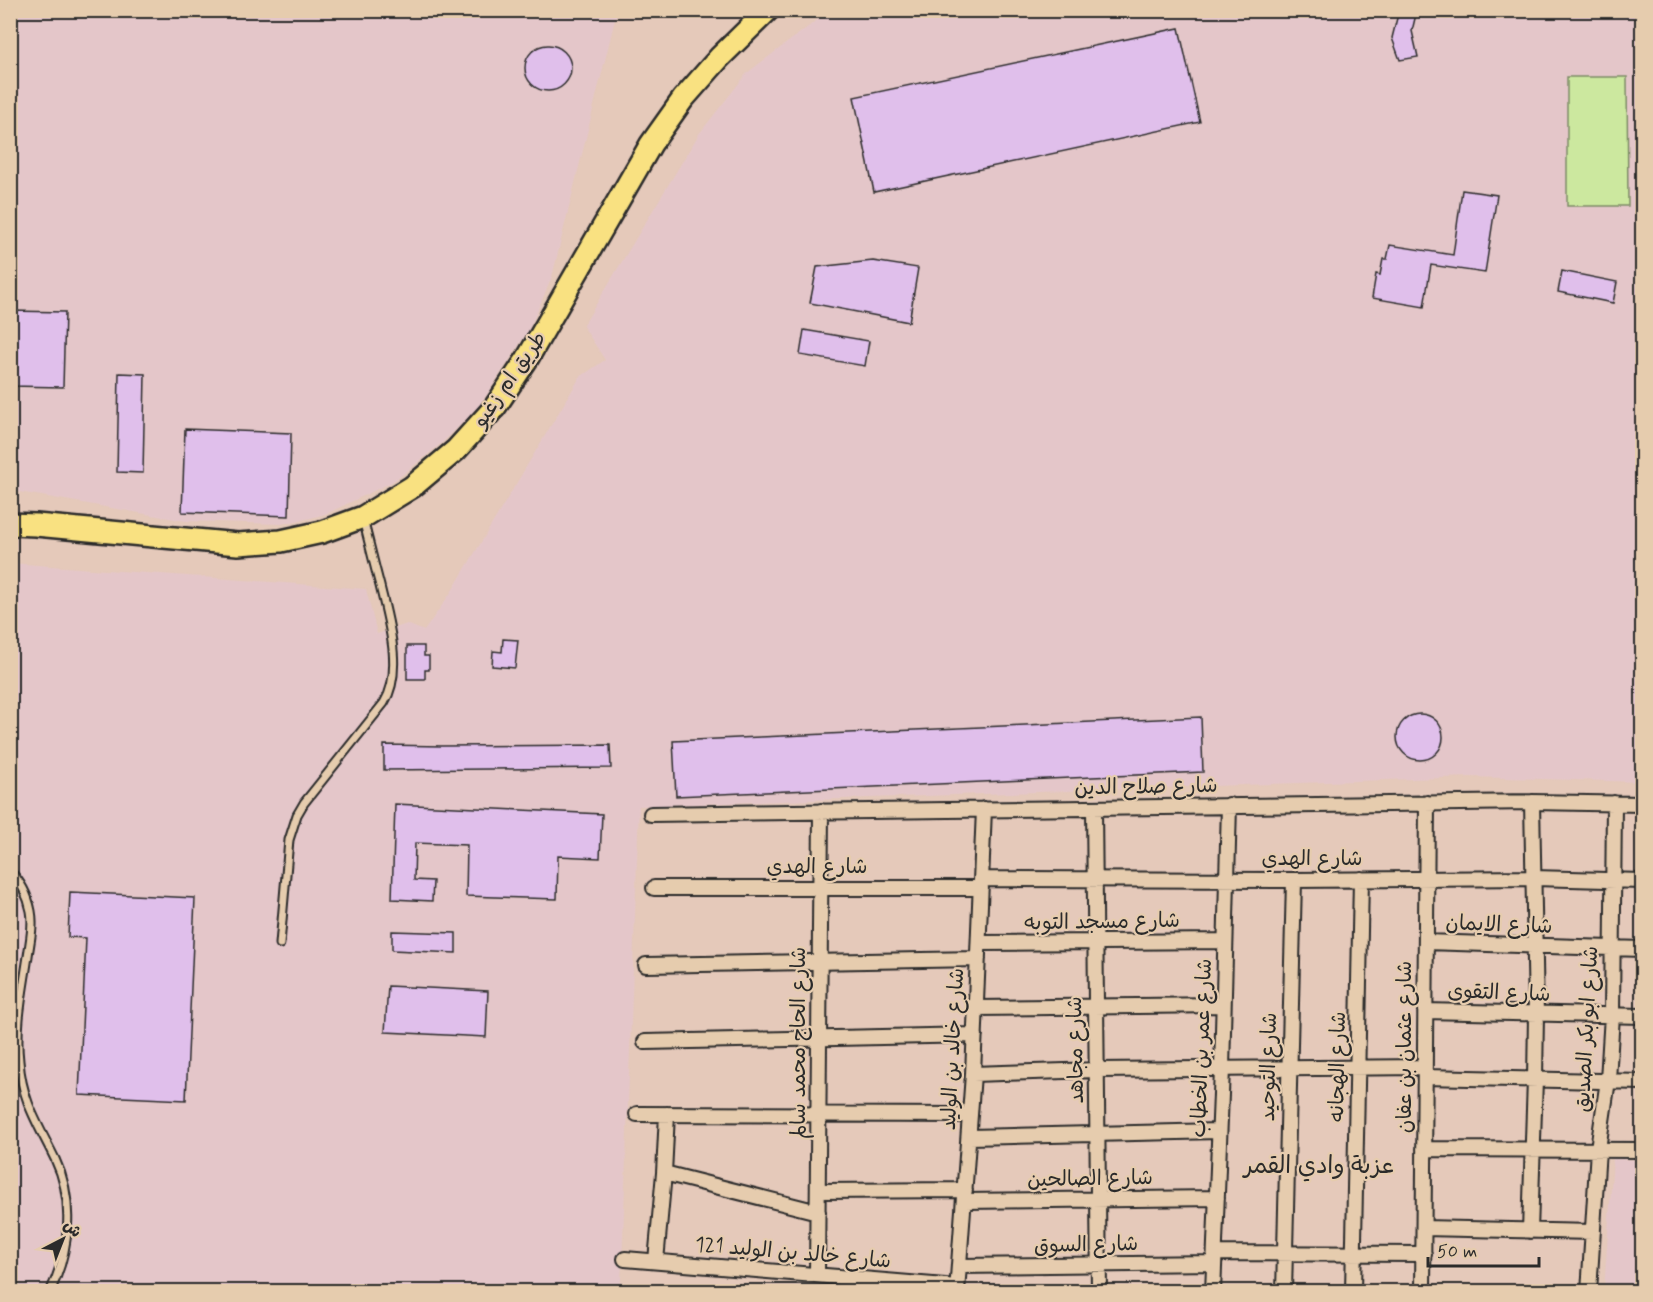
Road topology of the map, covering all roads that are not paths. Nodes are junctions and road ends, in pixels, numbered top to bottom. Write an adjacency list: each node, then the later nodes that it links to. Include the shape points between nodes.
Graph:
1 (768, 10): 2 (main road, طريق ام زغيو, via 720,57 651,144 527,359 495,407 456,450 412,487)
2 (363, 517): 3 (main road, طريق ام زغيو, via 281,541 238,544); 29 (lane, via 393,642 392,684 384,703 297,815 290,840)
3 (10, 524)
4 (1532, 802): 5 (street, شارع صلاح الدين); 6 (street, شارع صلاح الدين); 16 (street)
5 (1427, 803): 8 (street, شارع صلاح الدين); 15 (street, شارع عثمان بن عفان)
6 (1614, 804): 7 (street, شارع صلاح الدين); 20 (street, شارع ابو بكر الصديق)
7 (1642, 804)
8 (1229, 806): 9 (street, شارع صلاح الدين); 17 (street, شارع عمر بن الخطاب)
9 (1094, 808): 10 (street, شارع صلاح الدين); 14 (street, شارع مجاهد)
10 (984, 809): 11 (street, شارع صلاح الدين); 22 (street, شارع خالد بن الوليد)
11 (821, 811): 12 (street, شارع صلاح الدين); 23 (street, شارع الحاج محمد سالم)
12 (651, 814)
13 (10, 871): 85 (lane, via 28,899 32,924 18,1028 21,1079 31,1114 59,1170 68,1213 65,1248)
14 (1094, 878): 17 (street, شارع الهدي); 22 (street, شارع الهدي); 26 (street, شارع مجاهد)
15 (1426, 878): 16 (street, شارع الهدي); 18 (street, شارع الهدي); 27 (street, شارع عثمان بن عفان)
16 (1533, 878): 20 (street, شارع الهدي); 30 (street)
17 (1227, 879): 19 (street, شارع الهدي); 25 (street, شارع عمر بن الخطاب)
18 (1361, 879): 19 (street, شارع الهدي); 46 (street, شارع الهجانه)
19 (1294, 880): 48 (street, شارع التوحيد)
20 (1614, 880): 21 (street, شارع الهدي); 31 (street, شارع ابو بكر الصديق)
21 (1642, 881)
22 (981, 883): 23 (street, شارع الهدي); 28 (street, شارع خالد بن الوليد)
23 (820, 887): 24 (street, شارع الهدي); 34 (street, شارع الحاج محمد سالم)
24 (654, 888)
25 (1225, 941): 26 (street, شارع مسجد التوبه); 36 (street, شارع عمر بن الخطاب)
26 (1095, 942): 28 (street, شارع مسجد التوبه); 37 (street, شارع مجاهد)
27 (1426, 942): 30 (street, شارع الايمان); 39 (street, شارع عثمان بن عفان)
28 (978, 943): 33 (street, شارع خالد بن الوليد)
29 (280, 944)
30 (1535, 946): 31 (street, شارع الايمان); 40 (street)
31 (1612, 947): 32 (street, شارع الايمان); 41 (street, شارع ابو بكر الصديق)
32 (1642, 949)
33 (978, 959): 34 (street); 38 (street, شارع خالد بن الوليد)
34 (820, 962): 35 (street); 44 (street, شارع الحاج محمد سالم)
35 (646, 965)
36 (1222, 1005): 37 (street); 47 (street, شارع عمر بن الخطاب)
37 (1096, 1006): 38 (street); 49 (street, شارع مجاهد)
38 (976, 1008): 43 (street, شارع خالد بن الوليد)
39 (1425, 1011): 40 (street, شارع التقوى); 50 (street, شارع عثمان بن عفان)
40 (1536, 1015): 41 (street, شارع التقوى); 52 (street)
41 (1612, 1015): 42 (street, شارع التقوى); 53 (street, شارع ابو بكر الصديق)
42 (1642, 1016)
43 (975, 1035): 44 (street); 51 (street, شارع خالد بن الوليد)
44 (819, 1038): 45 (street); 57 (street, شارع الحاج محمد سالم)
45 (645, 1042)
46 (1358, 1068): 48 (street); 50 (street); 76 (street, شارع الهجانه)
47 (1222, 1069): 48 (street); 49 (street); 59 (street, شارع عمر بن الخطاب)
48 (1289, 1069): 75 (street, شارع التوحيد)
49 (1096, 1070): 51 (street); 60 (street, شارع مجاهد)
50 (1425, 1072): 52 (street); 62 (street, شارع عثمان بن عفان)
51 (973, 1074): 58 (street, شارع خالد بن الوليد)
52 (1535, 1080): 53 (street); 63 (street)
53 (1608, 1080): 54 (street); 64 (street, شارع ابو بكر الصديق)
54 (1642, 1082)
55 (637, 1114): 56 (street)
56 (667, 1114): 57 (street); 66 (street)
57 (819, 1114): 58 (street); 67 (street, شارع الحاج محمد سالم)
58 (970, 1115): 61 (street, شارع خالد بن الوليد)
59 (1219, 1131): 60 (street); 69 (street, شارع عمر بن الخطاب)
60 (1098, 1134): 61 (street); 70 (street, شارع مجاهد)
61 (969, 1137): 68 (street, شارع خالد بن الوليد)
62 (1424, 1149): 63 (street); 72 (street, شارع عثمان بن عفان)
63 (1533, 1149): 64 (street); 73 (street)
64 (1598, 1149): 65 (street); 74 (street, شارع ابو بكر الصديق)
65 (1642, 1150)
66 (664, 1173): 71 (street); 80 (street)
67 (818, 1191): 68 (street, شارع الصالحين); 71 (street, شارع الحاج محمد سالم)
68 (965, 1195): 70 (street, شارع الصالحين); 82 (street, شارع خالد بن الوليد)
69 (1217, 1198): 70 (street, شارع الصالحين); 78 (street, شارع عمر بن الخطاب)
70 (1098, 1199): 81 (street, شارع مجاهد)
71 (818, 1212): 83 (street, شارع الحاج محمد سالم)
72 (1424, 1228): 73 (street); 77 (street, شارع عثمان بن عفان)
73 (1530, 1231): 74 (street)
74 (1593, 1232): 91 (street, شارع ابو بكر الصديق)
75 (1285, 1253): 76 (street, شارع السوق); 78 (street, شارع السوق); 88 (street, شارع التوحيد)
76 (1354, 1254): 77 (street, شارع السوق); 89 (street, شارع الهجانه)
77 (1424, 1254): 90 (street, شارع عثمان بن عفان)
78 (1215, 1258): 81 (street, شارع السوق); 87 (street, شارع عمر بن الخطاب)
79 (626, 1259): 80 (street, شارع خالد بن الوليد 121)
80 (656, 1261): 83 (street, شارع خالد بن الوليد 121)
81 (1099, 1265): 82 (street, شارع السوق); 86 (street, شارع مجاهد)
82 (959, 1266): 84 (street, شارع خالد بن الوليد)
83 (817, 1275): 84 (street, شارع خالد بن الوليد 121)
84 (957, 1289)
85 (50, 1292)
86 (1099, 1292)
87 (1213, 1292)
88 (1284, 1292)
89 (1353, 1292)
90 (1423, 1292)
91 (1589, 1292)

